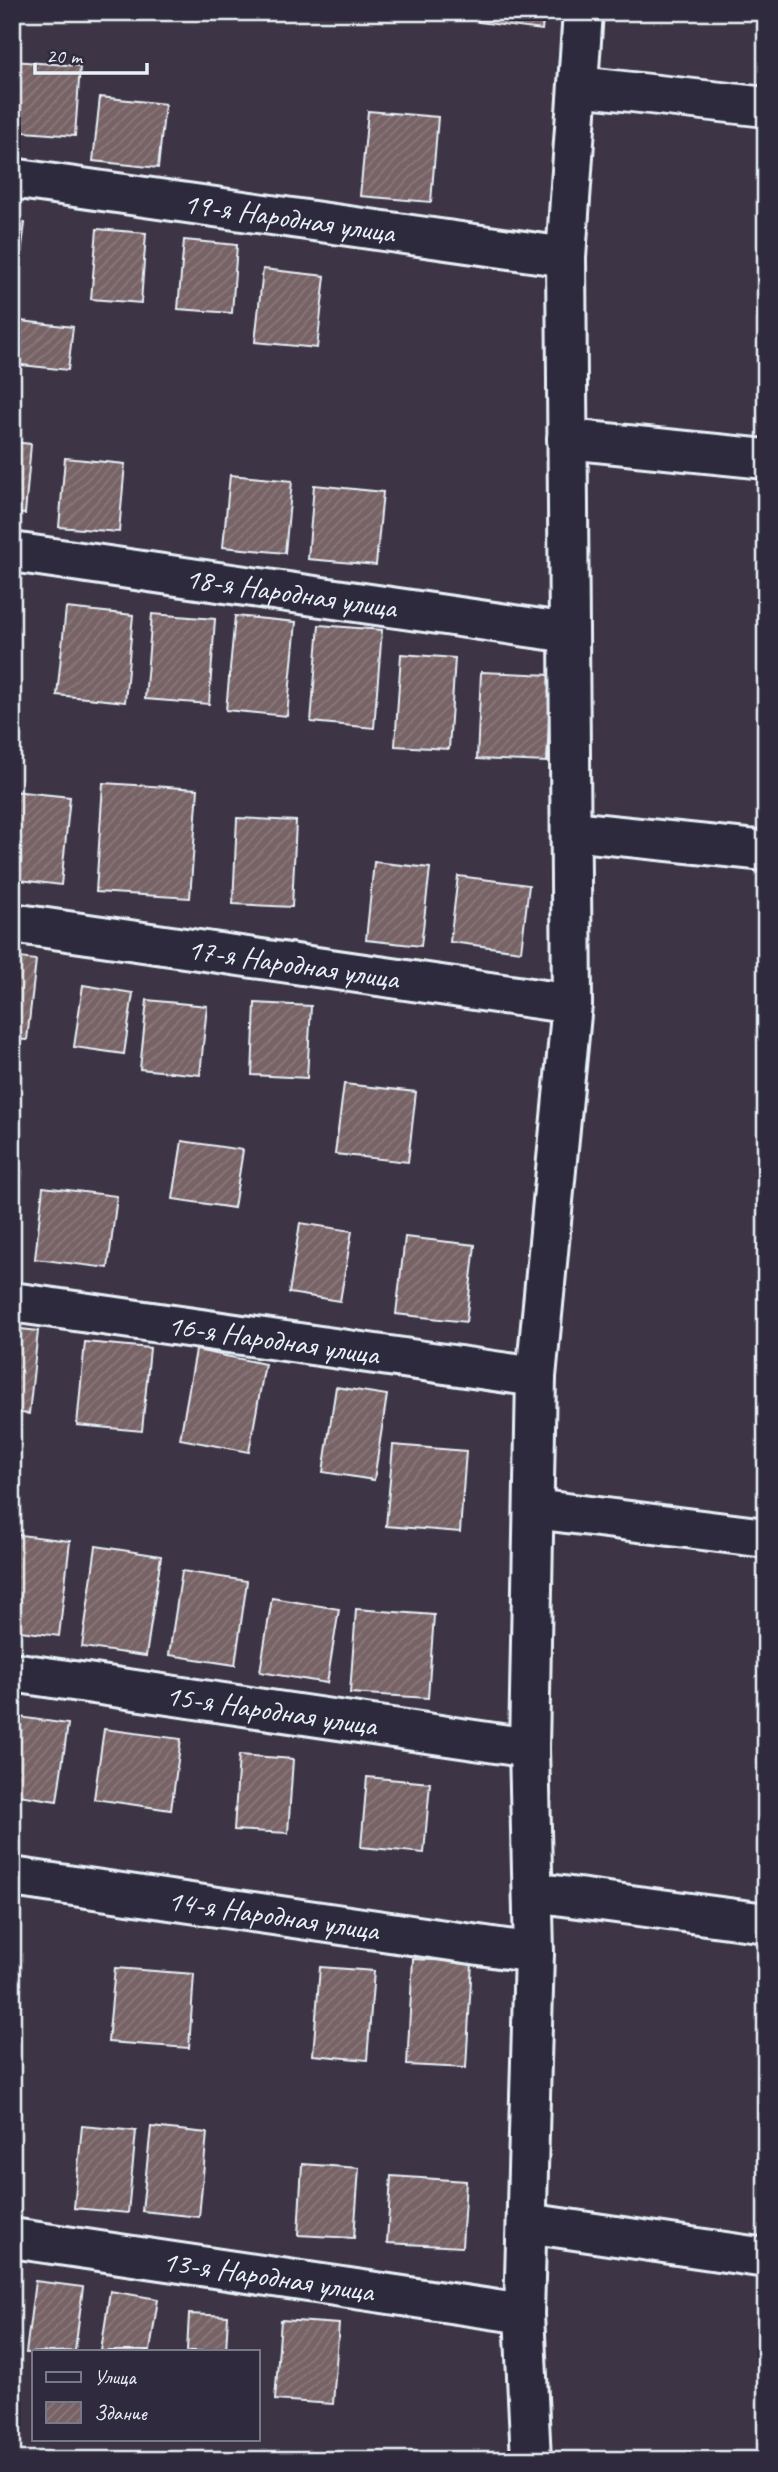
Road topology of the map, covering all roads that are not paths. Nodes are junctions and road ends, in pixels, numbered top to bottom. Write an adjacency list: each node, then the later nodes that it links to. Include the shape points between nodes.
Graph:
1 (583, 12): 2 (street)
2 (578, 86): 3 (street); 5 (street)
3 (766, 107)
4 (12, 178): 5 (street, 19-я Народная улица)
5 (566, 257): 6 (street)
6 (567, 439): 7 (street); 9 (street)
7 (766, 459)
8 (12, 552): 9 (street, 18-я Народная улица)
9 (569, 633): 10 (street)
10 (570, 831): 11 (street); 13 (street)
11 (766, 852)
12 (12, 923): 13 (street, 17-я Народная улица)
13 (572, 1004): 15 (street)
14 (12, 1302): 15 (street, 16-я Народная улица)
15 (536, 1377): 16 (street)
16 (534, 1509): 17 (street); 19 (street)
17 (766, 1538)
18 (12, 1672): 19 (street, 15-я Народная улица)
19 (529, 1748): 21 (street)
20 (12, 1877): 23 (street, 14-я Народная улица)
21 (533, 1892): 22 (street); 23 (street)
22 (766, 1923)
23 (534, 1954): 24 (street)
24 (527, 2223): 26 (street); 27 (street)
25 (12, 2238): 27 (street, 13-я Народная улица)
26 (766, 2258)
27 (524, 2314): 28 (street)
28 (531, 2460)

